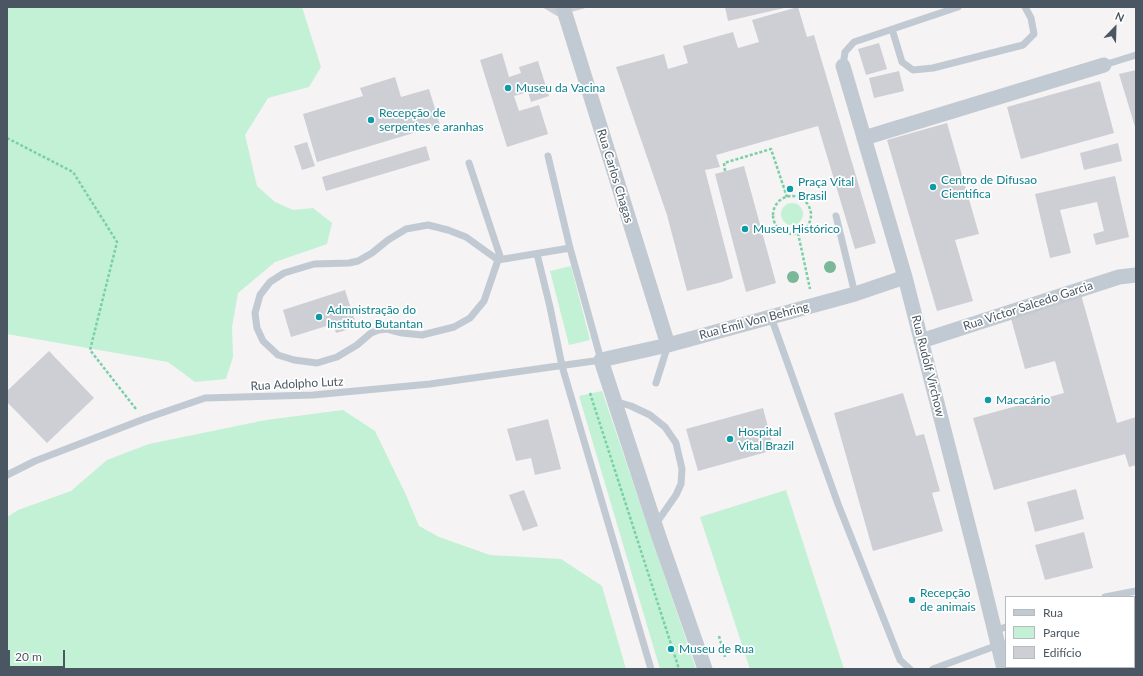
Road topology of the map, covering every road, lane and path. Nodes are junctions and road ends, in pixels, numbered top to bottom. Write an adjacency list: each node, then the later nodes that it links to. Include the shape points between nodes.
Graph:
1 (563, 7): 25 (street, Rua Carlos Chagas)
2 (958, 7): 4 (lane)
3 (1025, 7): 4 (lane, via 1031,18 1034,34 1023,45 933,68 913,70 902,62)
4 (892, 29): 7 (lane, via 854,42 845,52)
5 (1136, 55): 6 (lane)
6 (1104, 65): 9 (street)
7 (843, 66): 9 (street, Rua Rudolf Virchow)
8 (7, 138): 31 (path, via 73,172 117,242 90,350)
9 (864, 138): 20 (street, Rua Rudolf Virchow)
10 (548, 156): 16 (lane)
11 (469, 163): 18 (lane)
12 (726, 171): 13 (path, via 724,163 771,149)
13 (787, 197): 15 (path, via 800,197 809,205 811,211 806,228); 15 (path, via 777,203 774,209 775,222 783,231)
14 (836, 216): 21 (lane)
15 (798, 232): 22 (path)
16 (570, 248): 17 (lane); 26 (lane)
17 (537, 254): 18 (lane); 27 (lane)
18 (499, 260): 18 (lane, via 484,301 470,318 454,327 422,335 379,330 337,358 317,363 278,355 263,341 257,328 255,313 260,295 270,282 284,272 314,264 358,261 406,229 428,225 448,230 466,237)
19 (1136, 275): 24 (street, Rua Victor Salcedo Garcia, via 1119,277)
20 (905, 277): 21 (street, Rua Emil Von Behring); 24 (street, Rua Rudolf Virchow)
21 (855, 294): 22 (street, Rua Emil Von Behring)
22 (813, 305): 23 (street, Rua Emil Von Behring)
23 (771, 317): 25 (street, Rua Emil Von Behring); 44 (lane, via 841,511 900,660)
24 (921, 341): 37 (street, Rua Rudolf Virchow, via 983,583)
25 (668, 345): 26 (street, Rua Emil Von Behring); 28 (lane)
26 (601, 360): 27 (lane, Rua Adolpho Lutz); 30 (street)
27 (562, 366): 31 (lane, Rua Adolpho Lutz, via 430,384 313,396 205,398); 41 (lane)
28 (656, 383)
29 (590, 393): 42 (path)
30 (614, 402): 33 (street); 33 (lane, via 631,406 650,415 666,427 676,442 682,469 681,484)
31 (144, 419): 32 (lane, Rua Adolpho Lutz, via 35,461)
32 (7, 475)
33 (655, 525): 43 (street)
34 (1136, 591): 35 (lane)
35 (1126, 595): 36 (lane)
36 (1115, 596)
37 (1000, 629): 39 (street, Rua Rudolf Virchow)
38 (718, 636): 40 (path)
39 (998, 645): 45 (lane); 46 (street, Rua Rudolf Virchow)
40 (725, 657)
41 (651, 669)
42 (679, 669)
43 (705, 669)
44 (910, 669)
45 (932, 669)
46 (1004, 669)

